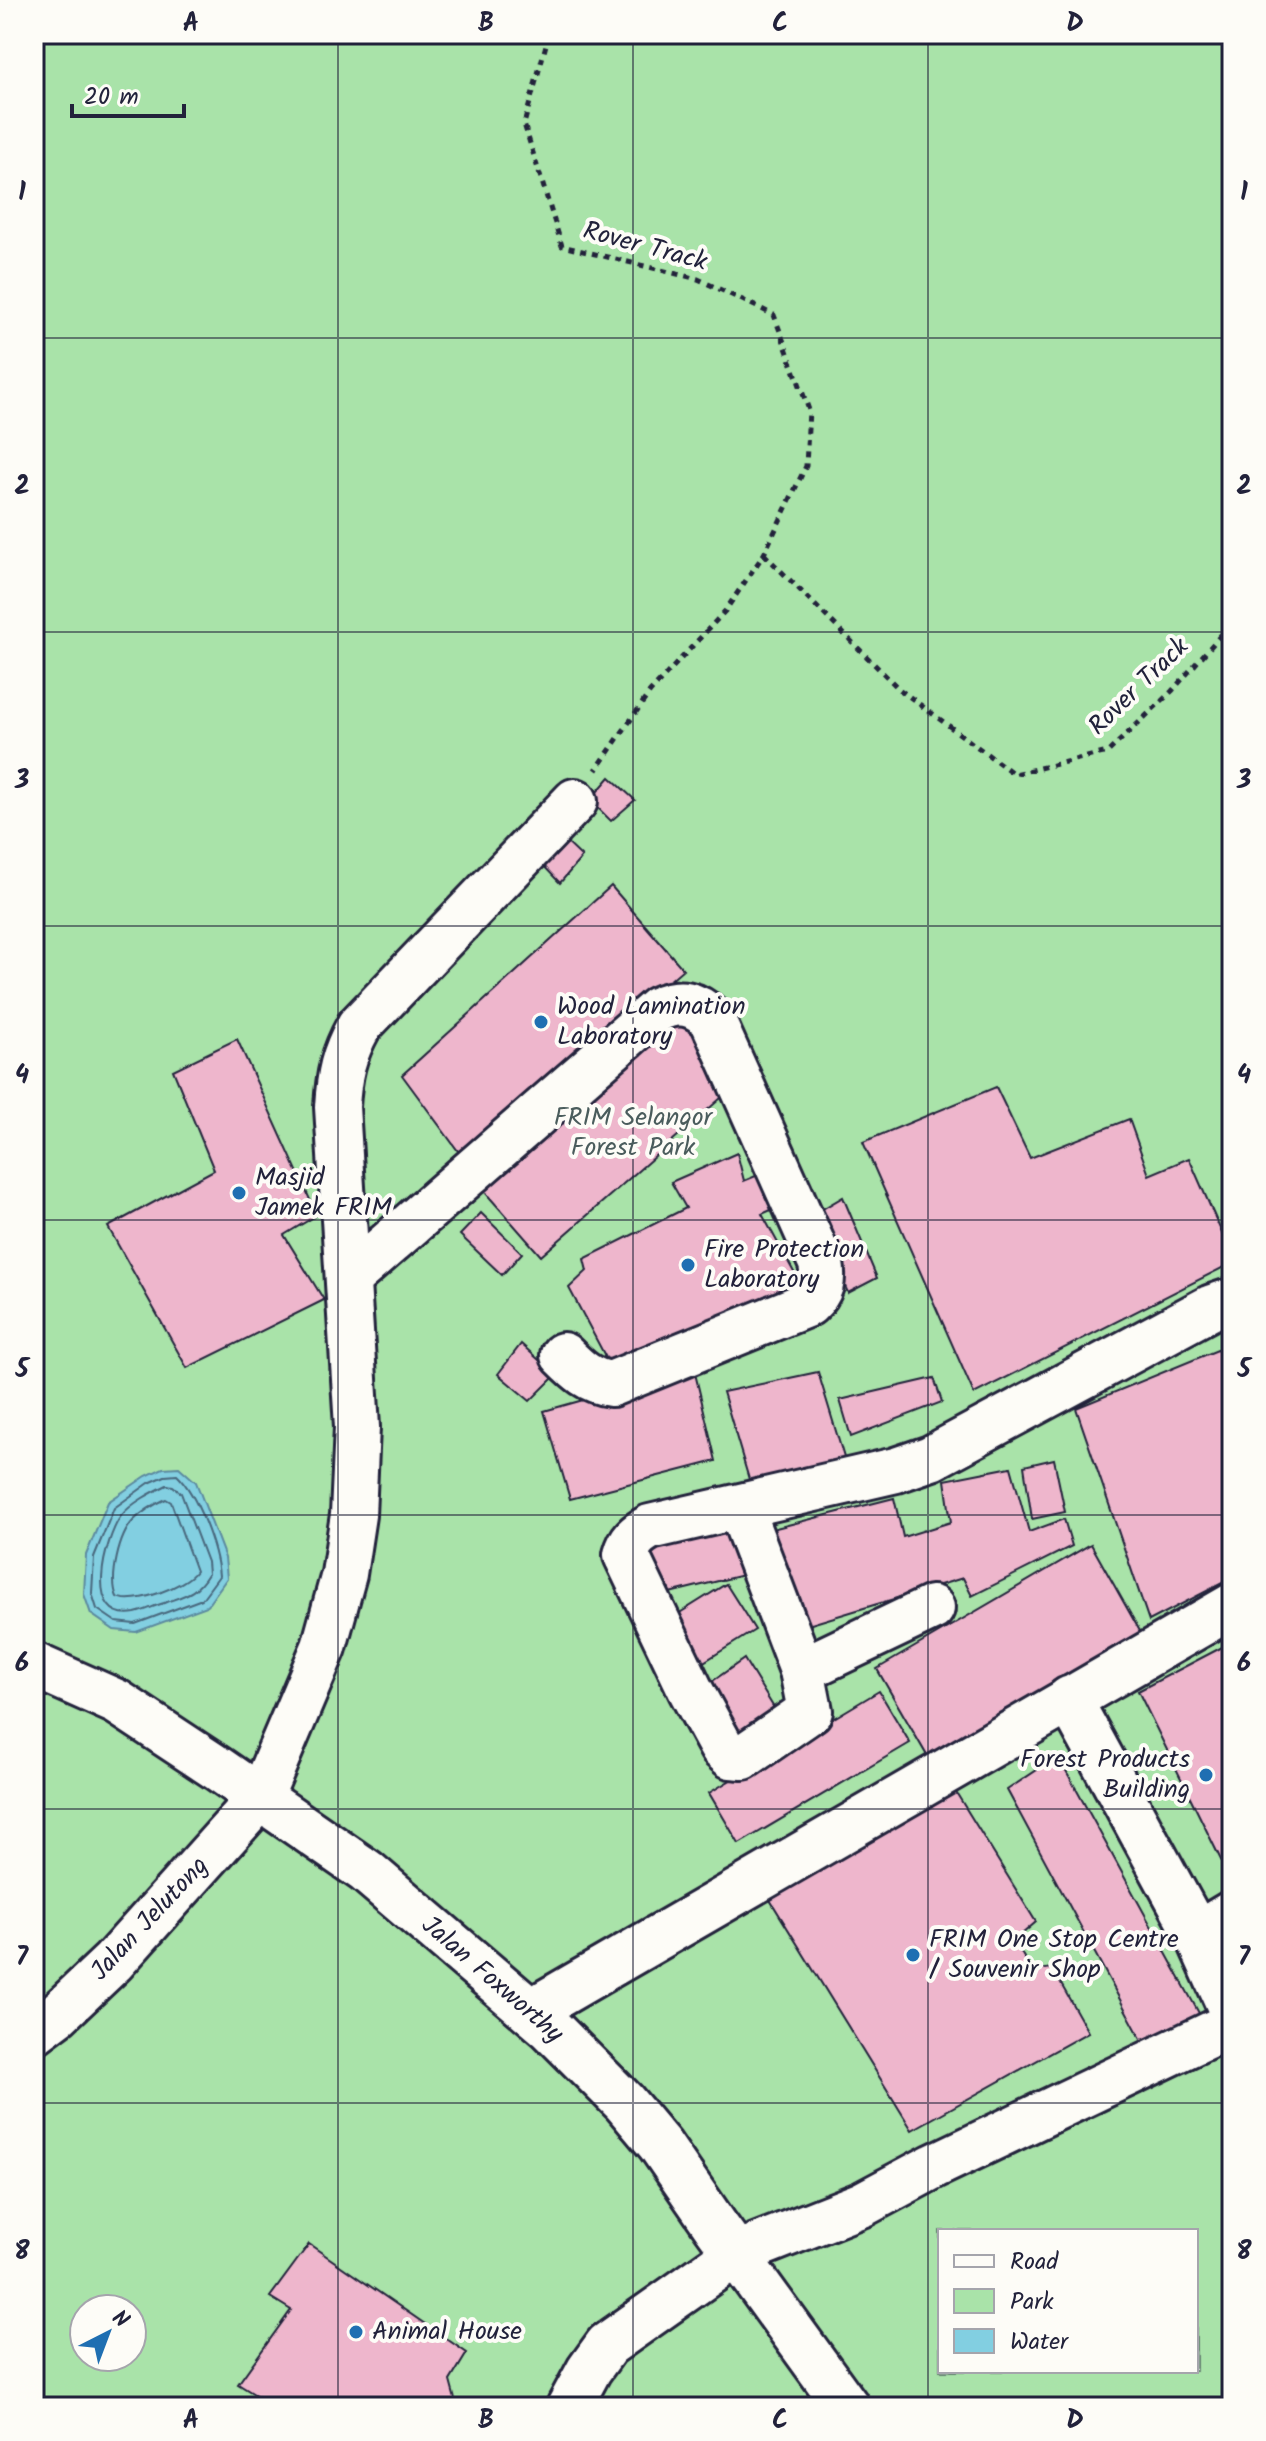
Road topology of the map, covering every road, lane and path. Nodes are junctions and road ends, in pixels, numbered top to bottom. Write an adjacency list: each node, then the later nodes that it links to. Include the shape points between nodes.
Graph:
1 (549, 34): 2 (path, Rover Track, via 524,124 562,246 698,279 774,315 809,410 806,466)
2 (764, 554): 3 (path, Rover Track, via 899,689 1014,774 1108,752 1172,691); 4 (path, Rover Track, via 725,611 650,692)
3 (1232, 622)
4 (575, 801): 5 (street, Jalan Jelutong, via 359,1026 345,1051 337,1107)
5 (348, 1279): 7 (street, via 658,1009 686,1003 712,1019 821,1263 819,1294 808,1304 611,1384 582,1374); 14 (street, Jalan Jelutong, via 357,1427 344,1574 324,1647)
6 (1232, 1304): 8 (street, via 1212,1307 931,1458)
7 (563, 1355)
8 (740, 1507): 12 (street); 12 (street, via 650,1527 629,1543 626,1555 690,1689 731,1756 743,1757 810,1711)
9 (1232, 1606): 13 (street)
10 (932, 1608): 12 (street)
11 (34, 1665): 14 (street, Jalan Foxworthy, via 117,1702)
12 (802, 1670)
13 (1069, 1699): 15 (street); 16 (street)
14 (260, 1798): 16 (street, Jalan Foxworthy, via 366,1871); 19 (street, Jalan Jelutong, via 122,1952)
15 (1214, 1923): 17 (street)
16 (531, 2011): 20 (street, Jalan Foxworthy, via 624,2102)
17 (1232, 2012)
18 (1232, 2024): 20 (street, via 863,2204)
19 (34, 2032)
20 (736, 2254): 21 (street, via 607,2345); 22 (street, Jalan Foxworthy)
21 (569, 2407)
22 (847, 2407)

